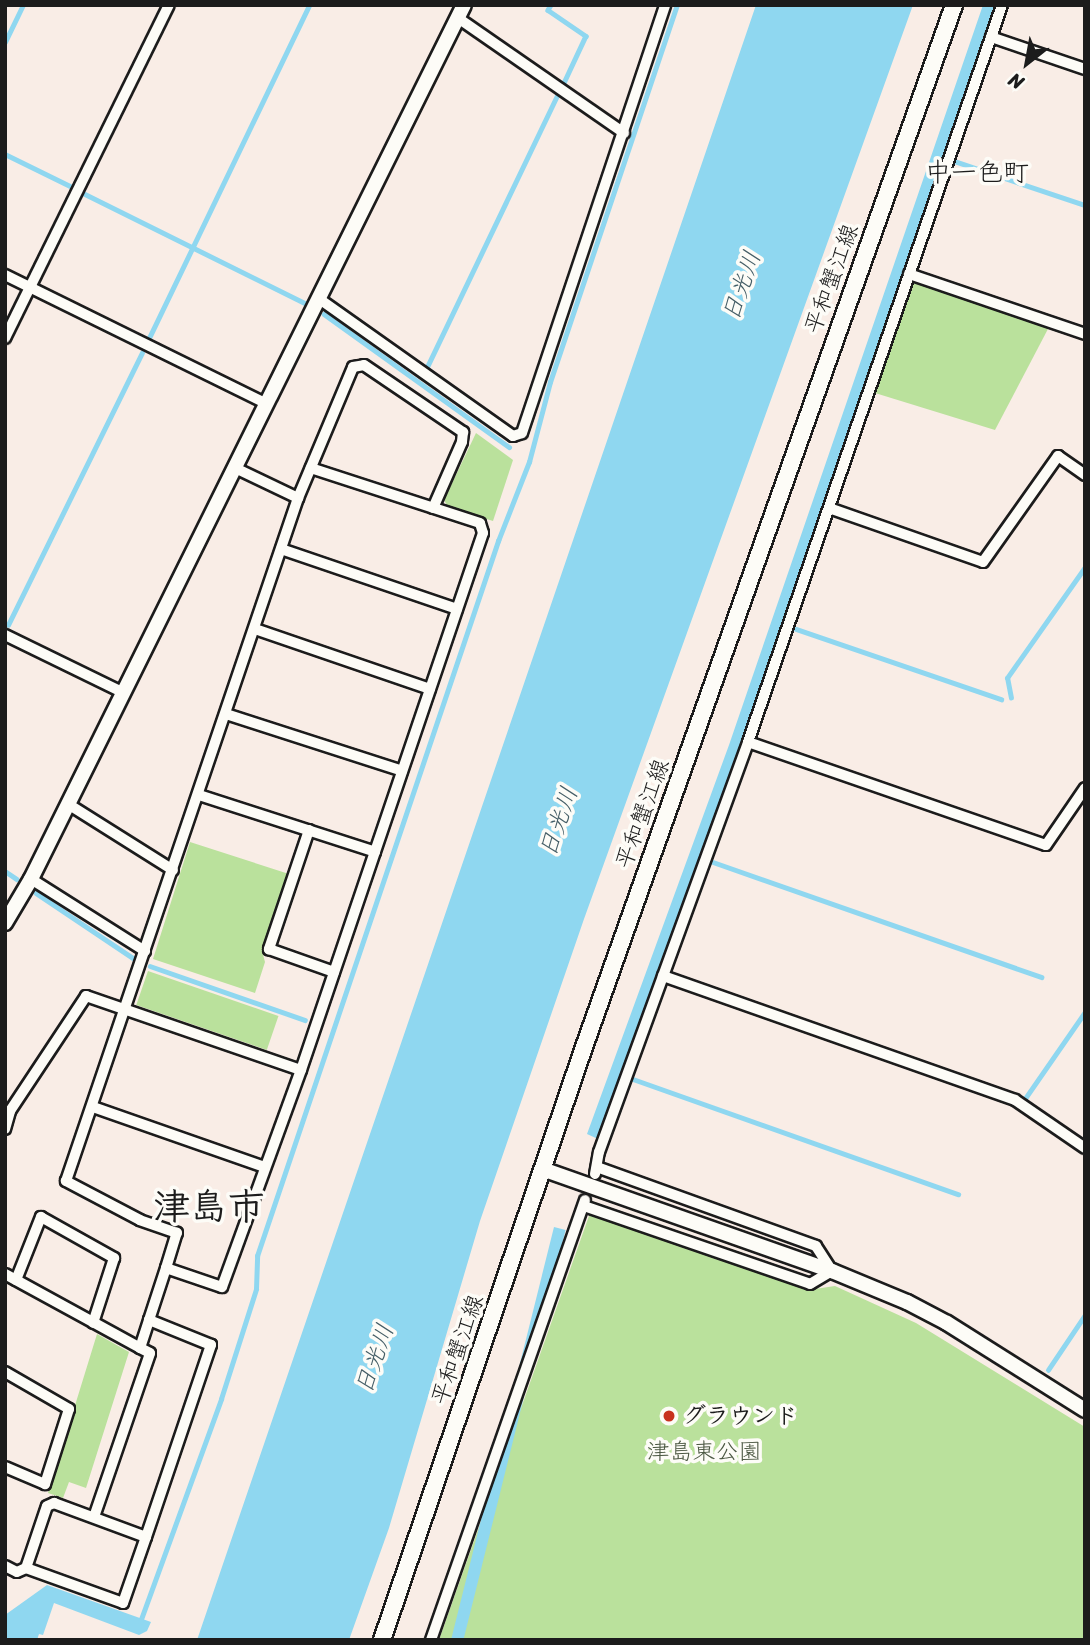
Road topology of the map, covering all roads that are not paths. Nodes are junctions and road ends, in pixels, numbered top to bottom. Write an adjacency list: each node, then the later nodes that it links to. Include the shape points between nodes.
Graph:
1 (169, 5): 11 (street)
2 (666, 5): 8 (street)
3 (954, 5): 48 (main road, 平和蟹江線, via 584,1047)
4 (1002, 5): 6 (street)
5 (461, 12): 8 (street); 12 (street)
6 (992, 37): 7 (street); 9 (street)
7 (1085, 69)
8 (624, 133): 12 (street, via 522,433 513,436)
9 (909, 274): 13 (street); 21 (street)
10 (5, 275): 11 (street)
11 (30, 288): 14 (street); 15 (street)
12 (318, 299): 15 (street)
13 (1085, 334)
14 (5, 338)
15 (267, 404): 16 (street)
16 (235, 468): 19 (street); 27 (street)
17 (311, 468): 19 (street); 20 (street); 20 (street, via 353,367 364,365 463,432)
18 (1085, 475): 21 (street, via 1058,456 983,562)
19 (298, 498): 22 (street)
20 (433, 508): 23 (street, via 480,523 483,533)
21 (829, 508): 29 (street)
22 (281, 549): 23 (street); 24 (street)
23 (457, 609): 26 (street)
24 (254, 629): 26 (street); 28 (street)
25 (5, 635): 27 (street)
26 (430, 689): 30 (street)
27 (124, 693): 33 (street)
28 (226, 714): 30 (street); 32 (street)
29 (748, 742): 31 (street, via 1046,845); 41 (street)
30 (402, 771): 35 (street)
31 (1085, 788)
32 (199, 795): 34 (street); 36 (street)
33 (68, 804): 36 (street); 37 (street)
34 (309, 830): 35 (street); 40 (street, via 269,949)
35 (374, 852): 40 (street)
36 (173, 870): 39 (street)
37 (31, 879): 38 (street); 39 (street)
38 (5, 923)
39 (145, 951): 42 (street)
40 (334, 972): 43 (street)
41 (663, 976): 46 (street, via 1015,1100); 50 (street, via 596,1170 816,1246)
42 (125, 1010): 43 (street); 44 (street); 45 (street, via 86,996 10,1111)
43 (301, 1070): 47 (street)
44 (93, 1107): 47 (street); 49 (street, via 66,1181 139,1220 177,1233)
45 (6, 1127)
46 (1085, 1148)
47 (264, 1167): 49 (street, via 222,1287)
48 (545, 1170): 50 (street); 63 (main road, 平和蟹江線)
49 (166, 1268): 53 (street)
50 (832, 1271): 57 (street, via 947,1323); 64 (street, via 810,1284 584,1203)
51 (5, 1274): 52 (street)
52 (16, 1280): 54 (street); 54 (street, via 41,1217 114,1258)
53 (149, 1320): 55 (street); 60 (street, via 211,1345)
54 (93, 1323): 55 (street)
55 (140, 1348): 59 (street, via 150,1353)
56 (5, 1372): 58 (street, via 69,1409 45,1484)
57 (1085, 1410)
58 (5, 1466)
59 (94, 1517): 60 (street); 62 (street, via 54,1503 47,1506)
60 (146, 1537): 62 (street, via 123,1603)
61 (5, 1566): 62 (street, via 17,1572)
62 (26, 1568)
63 (382, 1640)
64 (431, 1640)

